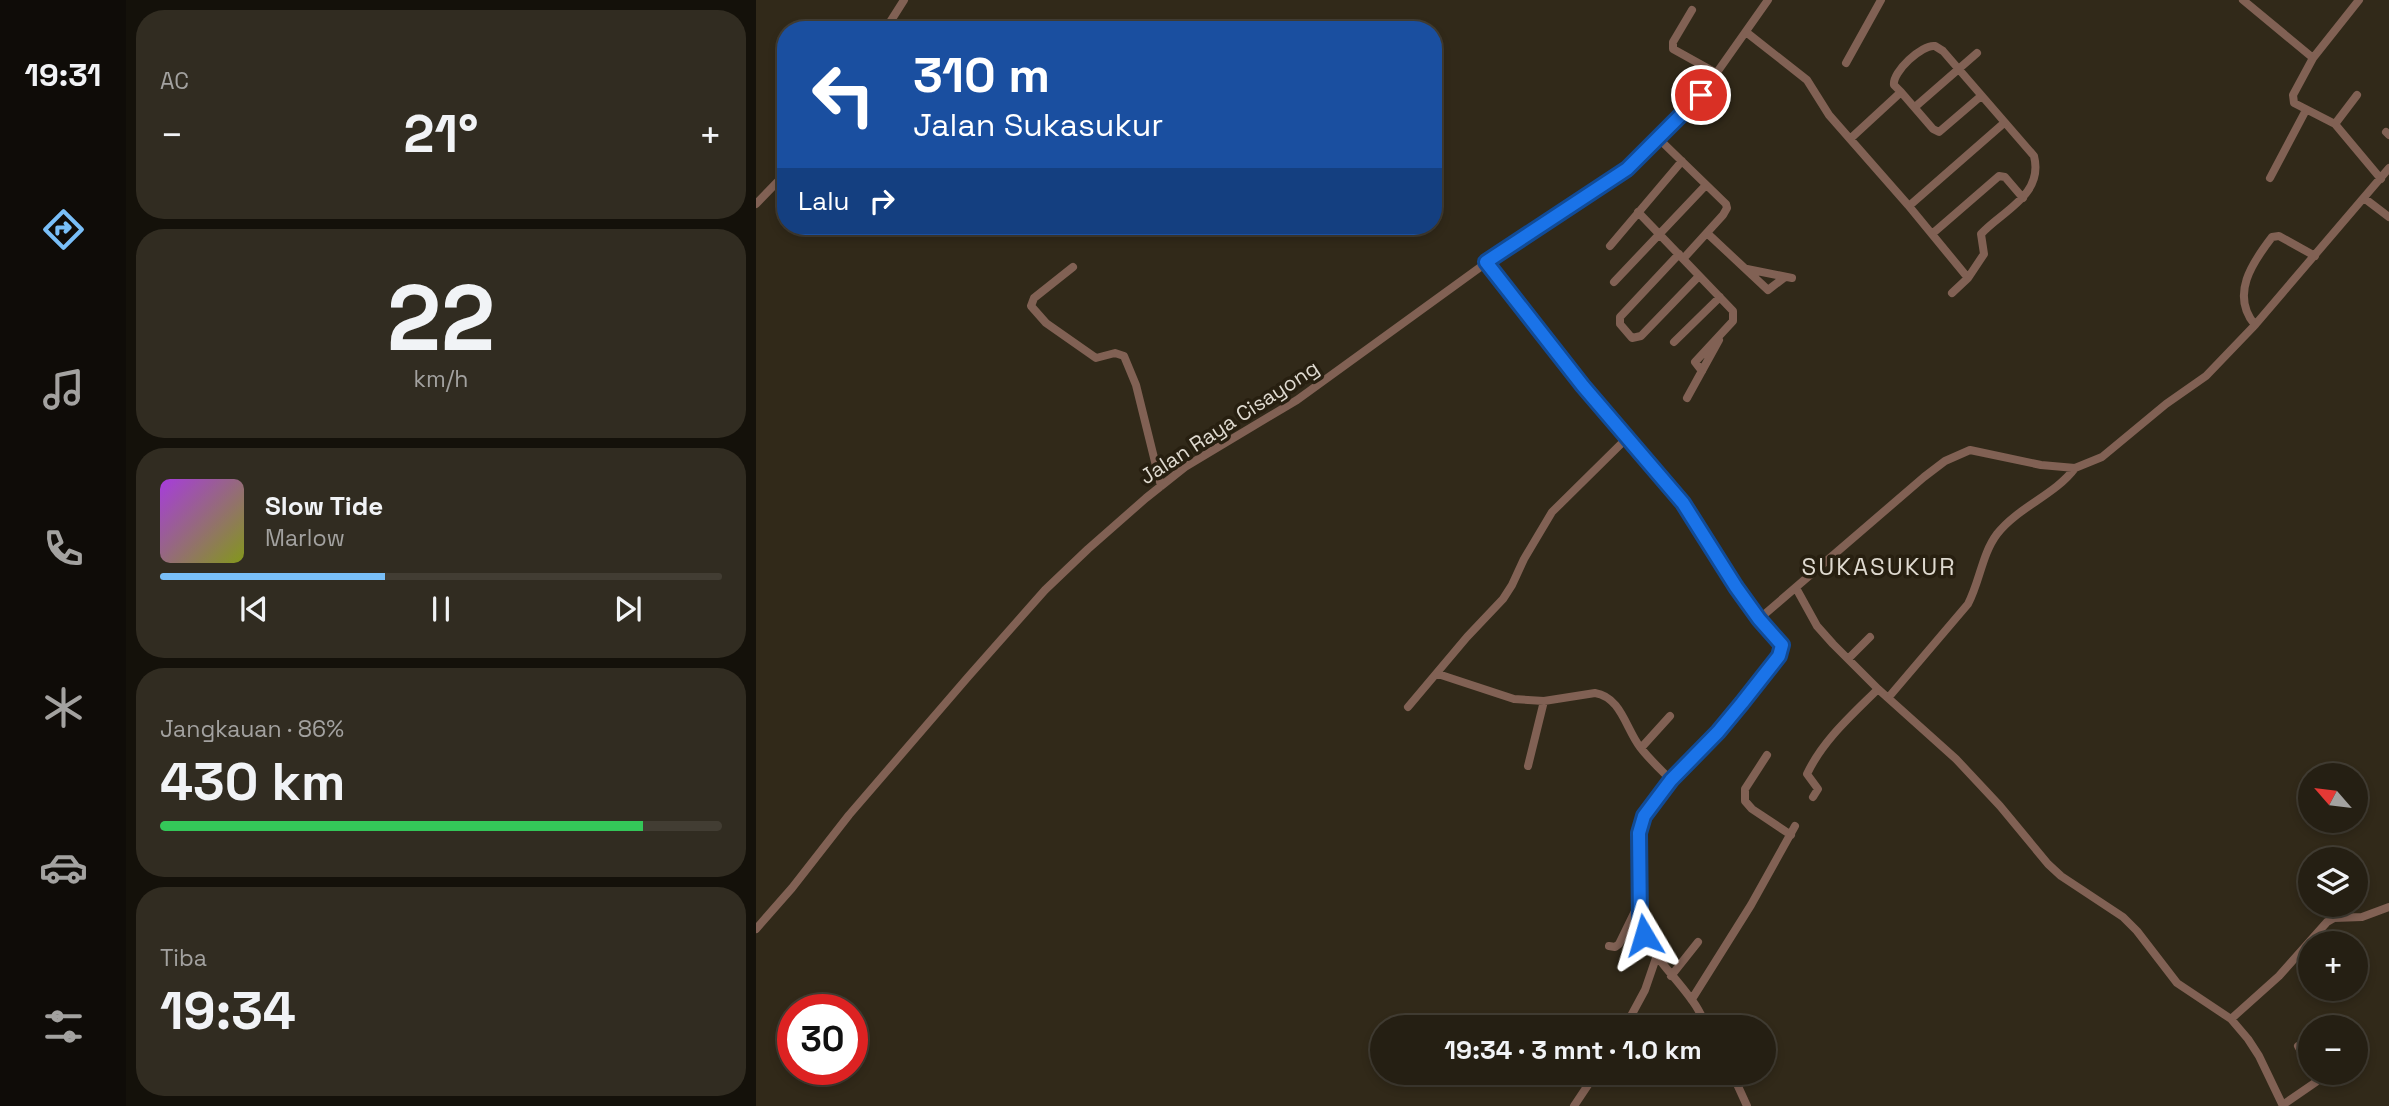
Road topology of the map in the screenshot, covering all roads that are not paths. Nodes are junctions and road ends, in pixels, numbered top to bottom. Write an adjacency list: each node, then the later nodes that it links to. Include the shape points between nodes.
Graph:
1 (904, 0): 7 (street)
2 (1768, 0): 8 (street, Jalan Raya Cisayong)
3 (1881, 0): 11 (street)
4 (2243, 0): 10 (street)
5 (2359, 0): 10 (street)
6 (1692, 10): 13 (street, via 1673,49)
7 (891, 21)
8 (1746, 32): 13 (street, Jalan Raya Cisayong); 22 (street, via 1807,80)
9 (1977, 53): 12 (street)
10 (2313, 58): 18 (street, via 2292,99)
11 (1846, 63)
12 (1958, 69): 14 (street, via 1943,51 1929,45 1893,78); 16 (street); 17 (street)
13 (1718, 74): 21 (street, Jalan Raya Cisayong)
14 (1901, 92): 17 (street); 22 (street)
15 (2357, 95): 20 (street)
16 (1981, 96): 17 (street, via 1938,132); 19 (street)
17 (1915, 107)
18 (2306, 110): 20 (street); 25 (street)
19 (2004, 123): 29 (street, via 2034,156 2035,171); 32 (street)
20 (2335, 124): 26 (street)
21 (1659, 139): 23 (street); 41 (street, Jalan Raya Cisayong, via 1627,169)
22 (1850, 139): 32 (street)
23 (1682, 161): 28 (street); 33 (street)
24 (2389, 169): 26 (street)
25 (2270, 178)
26 (2381, 178): 30 (street)
27 (777, 182): 31 (street)
28 (1706, 185): 35 (street, via 1727,208); 37 (street)
29 (2024, 198): 36 (street, via 1999,176); 45 (street, via 1981,234 1984,254)
30 (2364, 198): 34 (street); 40 (street)
31 (756, 204)
32 (1909, 206): 36 (street)
33 (1638, 212): 37 (street); 38 (street)
34 (2389, 217)
35 (1707, 233): 39 (street); 43 (street)
36 (1933, 234): 45 (street)
37 (1660, 235): 39 (street); 46 (street)
38 (1609, 246)
39 (1681, 256): 44 (street); 44 (street, via 1620,317 1632,338 1641,336)
40 (2315, 256): 49 (street); 49 (street, via 2279,236 2272,237 2250,268 2246,284 2245,314)
41 (1486, 262): 52 (street); 54 (street, Jalan Raya Cisayong, via 1297,401 1223,442)
42 (1073, 267): 54 (street, via 1031,306 1046,323 1096,358 1115,353 1124,356 1136,385)
43 (1744, 269): 43 (street, via 1788,277 1768,290)
44 (1699, 276): 48 (street)
45 (1968, 278): 47 (street)
46 (1615, 282)
47 (1952, 293)
48 (1720, 297): 50 (street); 51 (street, via 1734,315 1733,321 1695,362 1702,371)
49 (2255, 325): 53 (street, via 2206,376 2102,457)
50 (1674, 342)
51 (1686, 398)
52 (1627, 438): 56 (street, via 1683,503); 59 (street, via 1552,512 1503,599)
53 (2075, 468): 55 (street, via 1970,450 1960,453 1924,477); 61 (street, via 1998,532 1968,604)
54 (1161, 486): 74 (street, Jalan Raya Cisayong, via 1045,590)
55 (1796, 588): 56 (street); 58 (street, via 1817,626)
56 (1759, 619): 68 (street, via 1779,639 1779,656 1718,732)
57 (1870, 638): 58 (street)
58 (1848, 659): 60 (street)
59 (1438, 674): 62 (street, via 1501,696); 63 (street)
60 (1878, 689): 61 (street); 69 (street, via 1841,726 1811,766 1807,774 1818,789)
61 (1888, 698): 82 (street, via 1956,759 2061,876 2123,916 2177,983)
62 (1545, 701): 65 (street, via 1603,694 1611,699); 67 (street)
63 (1408, 707)
64 (1670, 716): 65 (street)
65 (1641, 748): 68 (street)
66 (1767, 755): 71 (street, via 1745,789 1745,801)
67 (1528, 766)
68 (1671, 780): 72 (street, via 1641,823)
69 (1813, 797)
70 (1795, 826): 71 (street)
71 (1790, 835): 79 (street)
72 (1640, 902): 76 (street, via 1619,944); 77 (street, via 1640,922)
73 (2389, 907): 82 (street, via 2327,922 2279,976)
74 (756, 929)
75 (1699, 942): 78 (street)
76 (1609, 946)
77 (1656, 958): 78 (street); 80 (street)
78 (1671, 976): 79 (street)
79 (1692, 999): 81 (street)
80 (1631, 1015)
81 (1701, 1015)
82 (2231, 1019): 86 (street, via 2253,1048)
83 (1588, 1085): 87 (street)
84 (1737, 1085): 88 (street)
85 (2312, 1085): 86 (street)
86 (2284, 1105)
87 (1574, 1106)
88 (1747, 1106)

